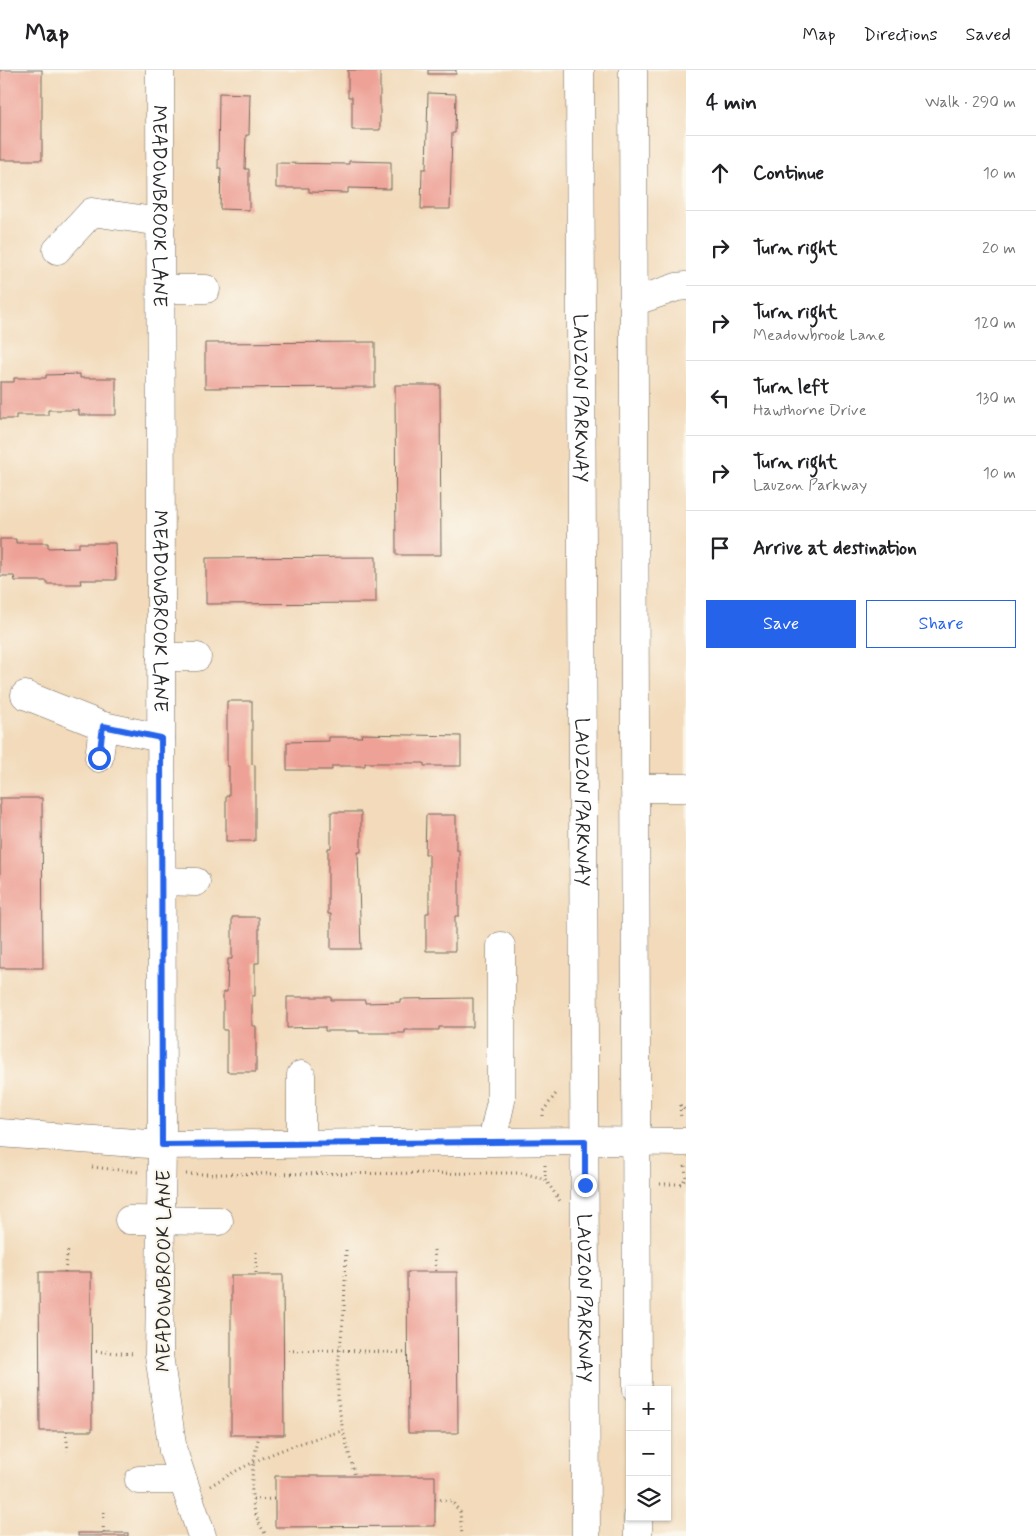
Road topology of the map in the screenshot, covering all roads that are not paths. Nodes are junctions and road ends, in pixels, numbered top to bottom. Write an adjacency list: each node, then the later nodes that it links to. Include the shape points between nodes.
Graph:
1 (160, 70): 4 (main road, MEADOWBROOK LANE)
2 (580, 70): 23 (main road, LAUZON PARKWAY)
3 (633, 70): 9 (main road)
4 (161, 222): 5 (main road, via 92,212); 8 (main road, MEADOWBROOK LANE)
5 (56, 250)
6 (686, 286): 9 (main road)
7 (206, 288): 8 (main road)
8 (161, 289): 10 (main road, MEADOWBROOK LANE)
9 (633, 302): 16 (main road)
10 (161, 656): 11 (main road); 14 (main road, MEADOWBROOK LANE)
11 (197, 657)
12 (25, 695): 13 (main road)
13 (103, 726): 14 (main road); 15 (main road)
14 (161, 738): 18 (main road, MEADOWBROOK LANE)
15 (99, 758)
16 (635, 788): 17 (main road); 25 (main road)
17 (686, 788)
18 (162, 881): 19 (main road); 28 (main road, MEADOWBROOK LANE)
19 (196, 882)
20 (501, 946): 24 (main road, via 501,1101)
21 (301, 1075): 27 (main road)
22 (0, 1133): 28 (main road)
23 (585, 1141): 24 (main road); 25 (main road); 37 (main road, LAUZON PARKWAY)
24 (492, 1142): 27 (main road)
25 (636, 1142): 26 (main road); 32 (main road)
26 (686, 1142)
27 (301, 1144): 28 (main road)
28 (162, 1145): 30 (main road, MEADOWBROOK LANE)
29 (129, 1220): 30 (main road)
30 (161, 1220): 31 (main road); 34 (main road, MEADOWBROOK LANE, via 160,1355 173,1451)
31 (219, 1221)
32 (637, 1386)
33 (139, 1480): 34 (main road)
34 (195, 1484): 36 (main road, MEADOWBROOK LANE)
35 (638, 1521): 38 (main road)
36 (202, 1536)
37 (586, 1536)
38 (638, 1536)

